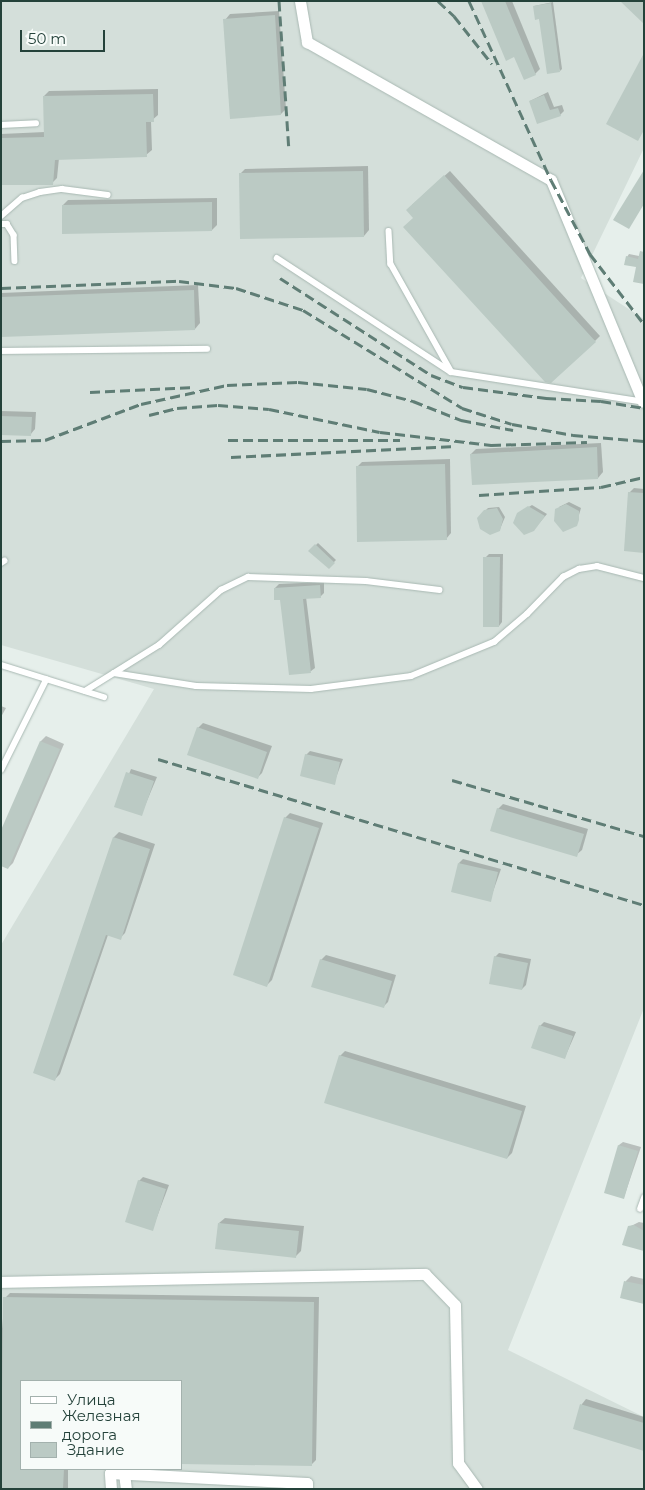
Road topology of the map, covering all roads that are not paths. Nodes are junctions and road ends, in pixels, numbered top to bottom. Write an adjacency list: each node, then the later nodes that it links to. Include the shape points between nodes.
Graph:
1 (300, 1): 13 (street, via 307,42 551,180)
2 (36, 123): 3 (lane)
3 (1, 125)
4 (108, 195): 5 (lane, via 62,189 40,192 22,198)
5 (1, 216)
6 (1, 224): 9 (lane, via 7,224 14,235)
7 (389, 232): 12 (lane, via 391,264)
8 (277, 258): 12 (lane)
9 (16, 261)
10 (207, 349): 11 (lane)
11 (1, 351)
12 (451, 372): 13 (lane)
13 (644, 402)
14 (644, 578): 17 (lane, via 596,566 579,569 563,577 494,642 412,676 311,689 196,686)
15 (439, 590): 17 (lane, via 366,581 248,577 221,590 159,645)
16 (1, 665): 18 (lane)
17 (114, 673): 19 (lane)
18 (46, 680): 19 (lane); 21 (lane)
19 (85, 691): 20 (lane)
20 (104, 697)
21 (1, 770)
22 (644, 1198): 23 (lane)
23 (640, 1209)
24 (1, 1282): 29 (street, via 425,1274 455,1305 458,1463)
25 (124, 1473): 26 (street, via 110,1472); 27 (street); 28 (street, via 307,1483)
26 (111, 1489)
27 (126, 1489)
28 (307, 1489)
29 (477, 1489)

